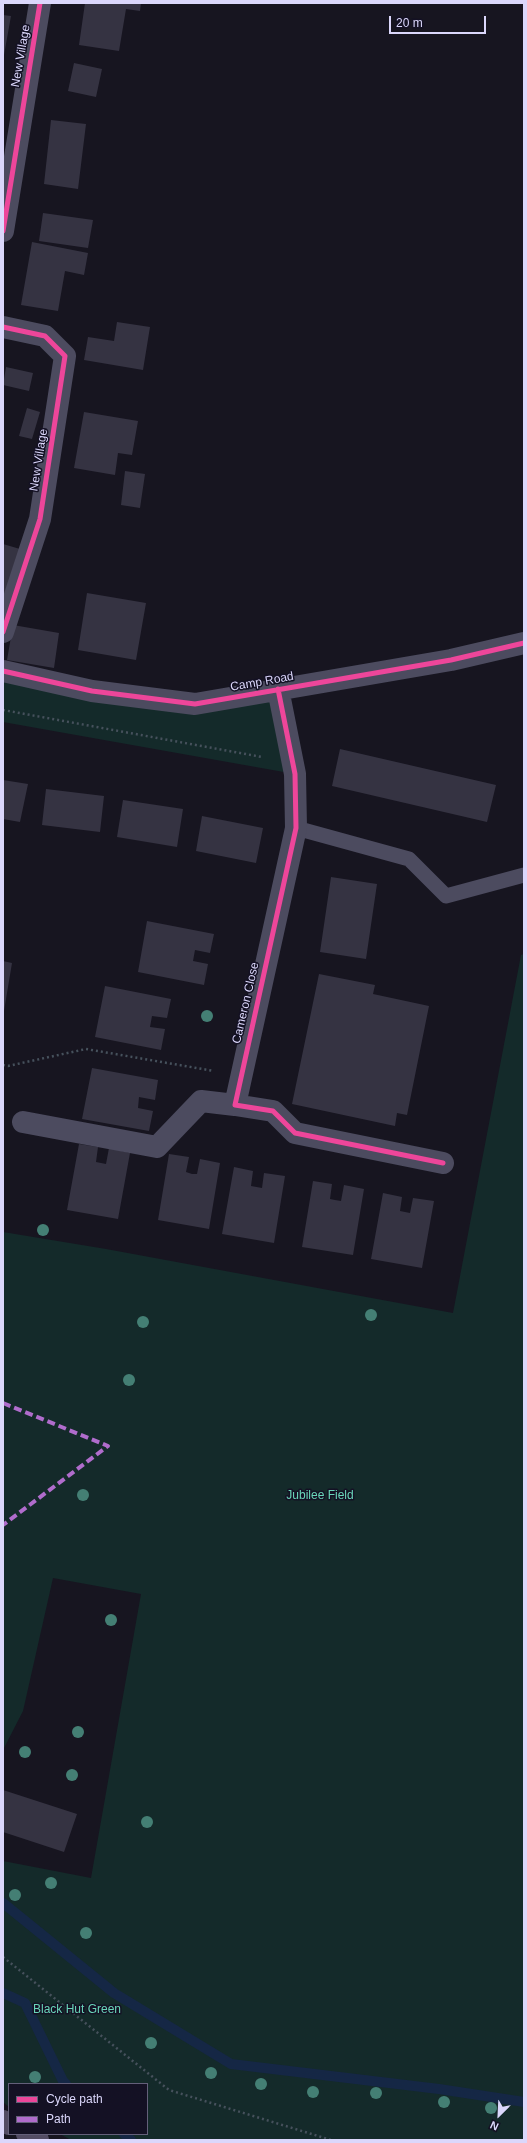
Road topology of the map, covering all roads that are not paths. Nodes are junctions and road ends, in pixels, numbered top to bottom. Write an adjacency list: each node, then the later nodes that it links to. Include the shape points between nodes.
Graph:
1 (40, 3): 2 (street, New Village)
2 (3, 231)
3 (3, 327): 4 (street, New Village, via 45,336 65,356 40,519)
4 (3, 632)
5 (524, 643): 7 (street, Camp Road, via 451,660)
6 (3, 671): 7 (street, Camp Road, via 92,691 195,704)
7 (278, 689): 8 (street, Cameron Close, via 295,774)
8 (296, 828): 9 (lane, via 409,859 446,896); 10 (street, Cameron Close)
9 (524, 875)
10 (235, 1105): 11 (street, via 201,1101 157,1147); 12 (street, via 273,1111 295,1133)
11 (23, 1122)
12 (443, 1163)
13 (29, 2135): 14 (main road)
14 (38, 2140)

